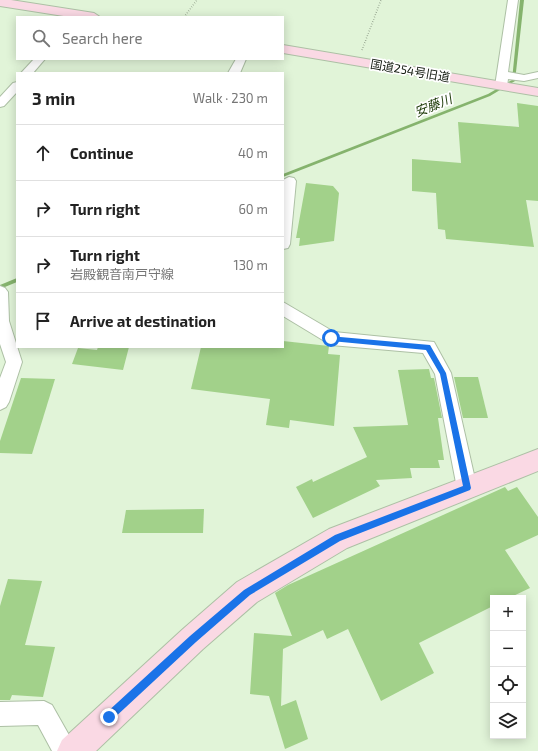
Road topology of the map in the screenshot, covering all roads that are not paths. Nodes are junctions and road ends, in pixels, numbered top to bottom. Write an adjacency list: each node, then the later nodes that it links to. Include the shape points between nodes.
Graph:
1 (513, 0): 10 (street)
2 (9, 2): 3 (street)
3 (78, 16)
4 (284, 49): 10 (street, 国道254号旧道, via 358,62)
5 (39, 60): 7 (street)
6 (240, 60): 8 (street)
7 (28, 72)
8 (234, 72)
9 (538, 75): 10 (street)
10 (502, 81): 12 (street, 国道254号旧道)
11 (16, 85): 13 (street)
12 (538, 92)
13 (0, 104)
14 (290, 181): 15 (street)
15 (284, 235)
16 (0, 292): 18 (street, via 1,321 14,362)
17 (284, 309): 20 (street, via 331,338 428,347 443,373)
18 (0, 402)
19 (538, 460): 20 (street)
20 (467, 488): 23 (street, via 338,538 247,592)
21 (0, 714): 22 (street, via 44,713)
22 (66, 751)
23 (73, 751)

